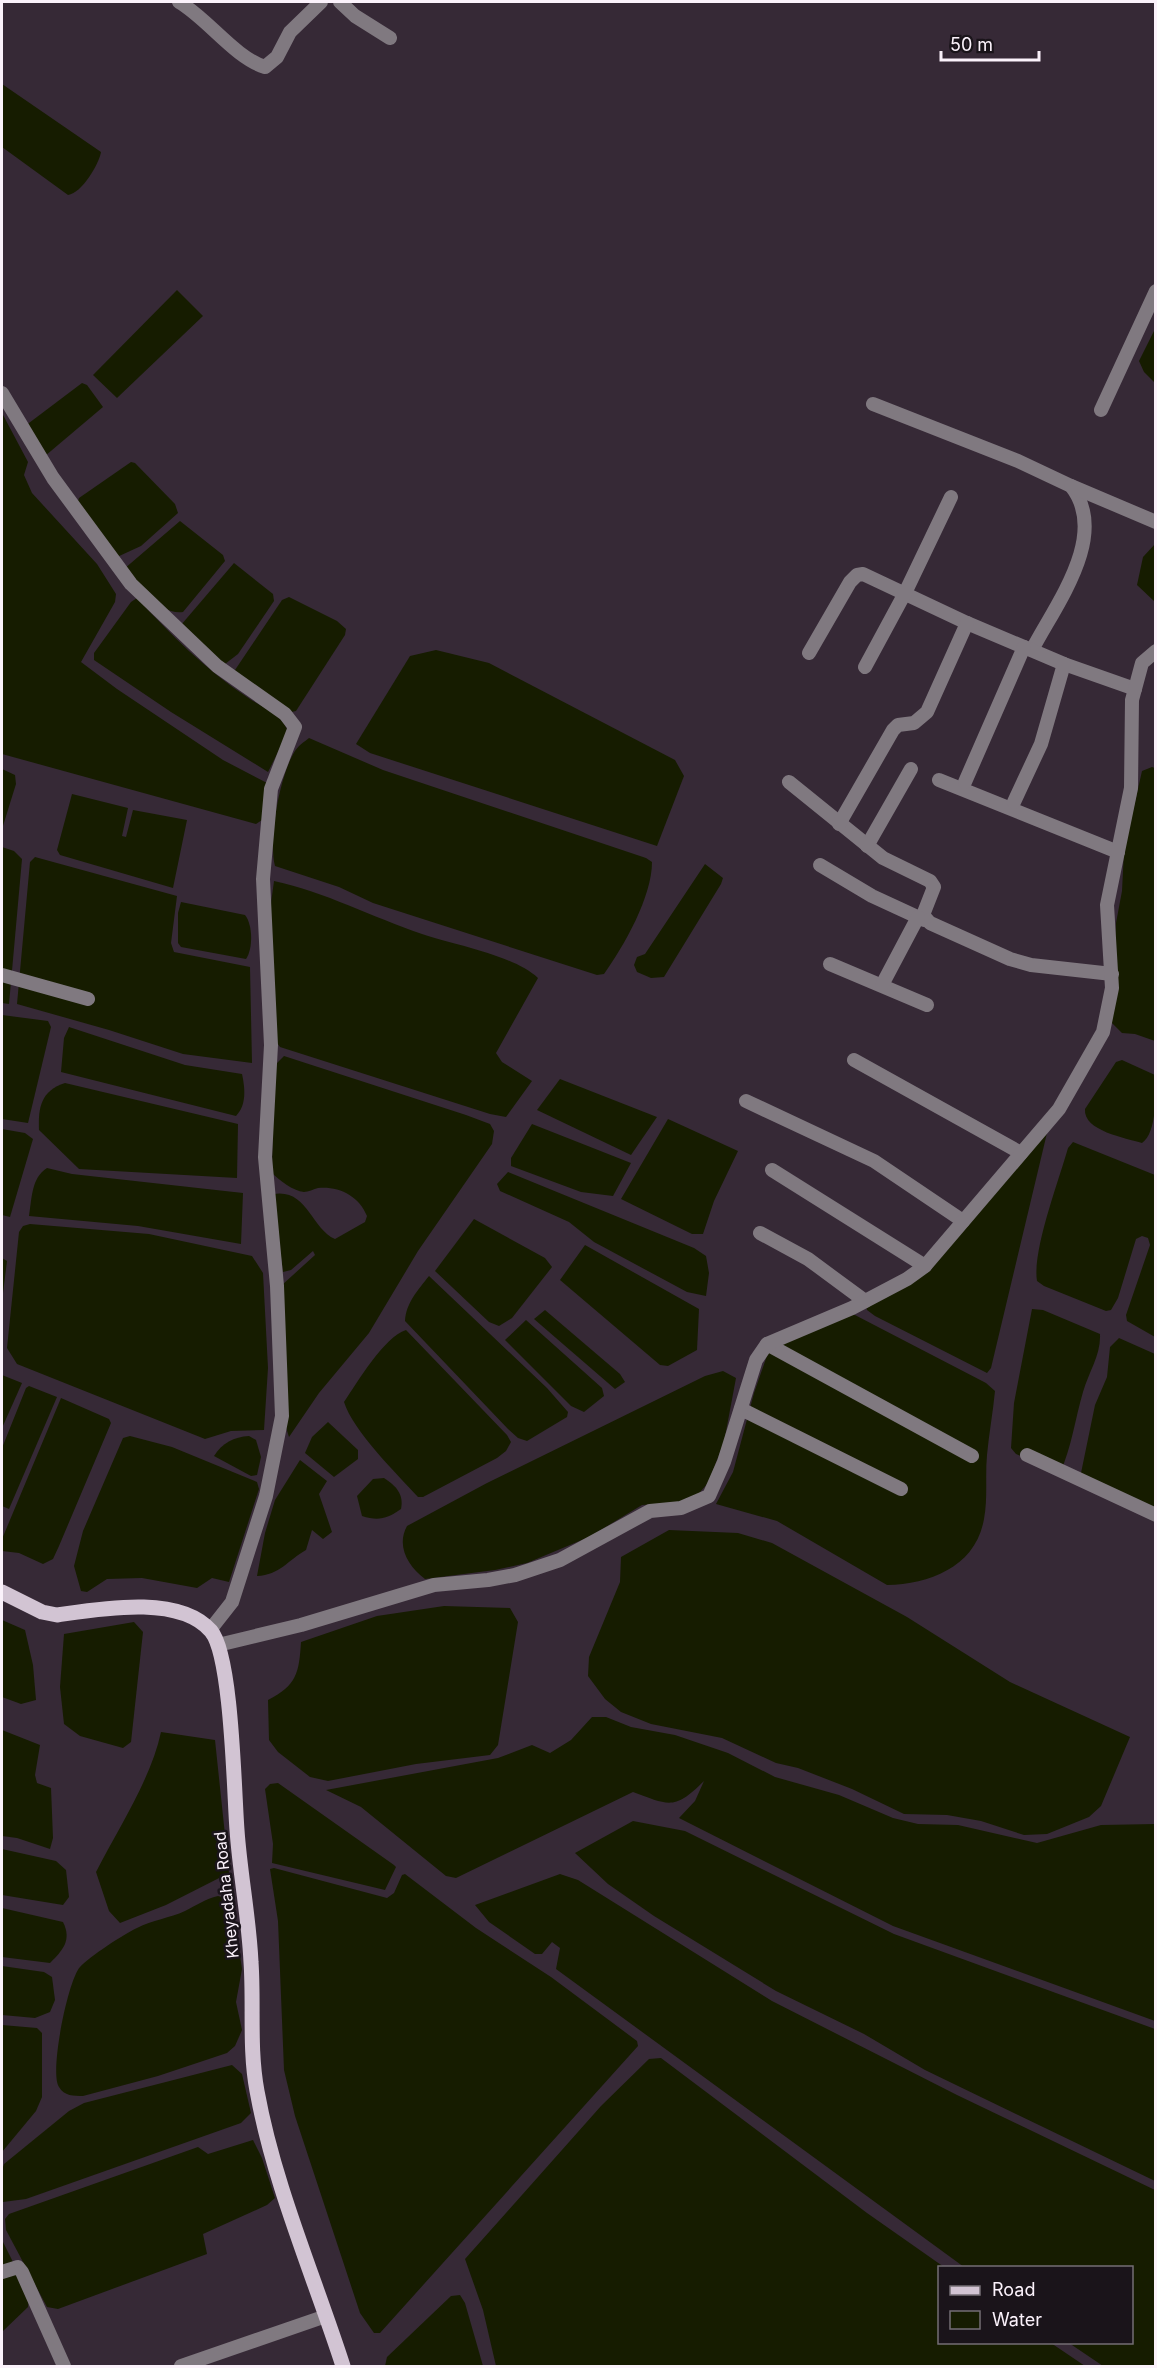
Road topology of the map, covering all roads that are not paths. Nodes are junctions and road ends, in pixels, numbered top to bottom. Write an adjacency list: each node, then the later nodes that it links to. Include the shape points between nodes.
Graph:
1 (179, 2): 2 (street, via 265,67 277,57 290,32)
2 (321, 2)
3 (340, 2): 4 (street)
4 (390, 38)
5 (1155, 291): 8 (street)
6 (2, 393): 51 (street, via 53,478 131,584 217,666 285,714 295,727 270,789 263,879 271,1045 266,1157 277,1286 282,1416 266,1496 232,1602)
7 (873, 404): 9 (street)
8 (1101, 410)
9 (1071, 486): 11 (street); 14 (street, via 1082,503 1085,543)
10 (951, 497): 12 (street)
11 (1155, 522)
12 (905, 593): 13 (street); 16 (street, via 870,576 857,575); 18 (street)
13 (967, 623): 14 (street); 25 (street, via 927,712 914,723 898,724 892,730)
14 (1028, 648): 17 (street); 23 (street)
15 (1155, 651): 19 (street, via 1142,663)
16 (809, 653)
17 (1064, 664): 19 (street); 24 (street, via 1041,744)
18 (865, 667)
19 (1135, 689): 27 (street, via 1131,788)
20 (911, 768): 26 (street)
21 (939, 780): 27 (street)
22 (789, 782): 25 (street)
23 (965, 782)
24 (1014, 802)
25 (839, 824): 26 (street)
26 (867, 846): 29 (street, via 930,881 934,887)
27 (1118, 852): 31 (street, via 1106,919)
28 (820, 865): 29 (street, via 872,896)
29 (921, 918): 31 (street, via 1020,962); 33 (street)
30 (830, 964): 33 (street)
31 (1112, 974): 38 (street, via 1107,1018 1093,1052 1059,1109)
32 (2, 975): 34 (street)
33 (882, 985): 35 (street)
34 (88, 999)
35 (927, 1005)
36 (854, 1060): 38 (street)
37 (746, 1101): 40 (street, via 874,1161)
38 (1022, 1153): 40 (street)
39 (772, 1170): 42 (street)
40 (963, 1221): 42 (street)
41 (760, 1233): 43 (street, via 808,1258)
42 (925, 1266): 43 (street)
43 (865, 1300): 44 (street)
44 (767, 1344): 45 (street, via 756,1360); 47 (street)
45 (741, 1409): 48 (street); 52 (street, via 713,1488 709,1496 697,1503 650,1511 560,1560 514,1575 434,1585)
46 (1026, 1455): 49 (street)
47 (972, 1456)
48 (901, 1489)
49 (1155, 1515)
50 (2, 1592): 51 (main road, via 42,1612 57,1615 157,1607)
51 (217, 1621): 52 (main road, Kheyadaha Road)
52 (230, 1642): 54 (main road, Kheyadaha Road, via 224,1666 251,1962 256,2090)
53 (2, 2272): 55 (street, via 18,2267 22,2272)
54 (326, 2316): 56 (street); 57 (main road, Kheyadaha Road)
55 (64, 2367)
56 (181, 2367)
57 (343, 2367)

